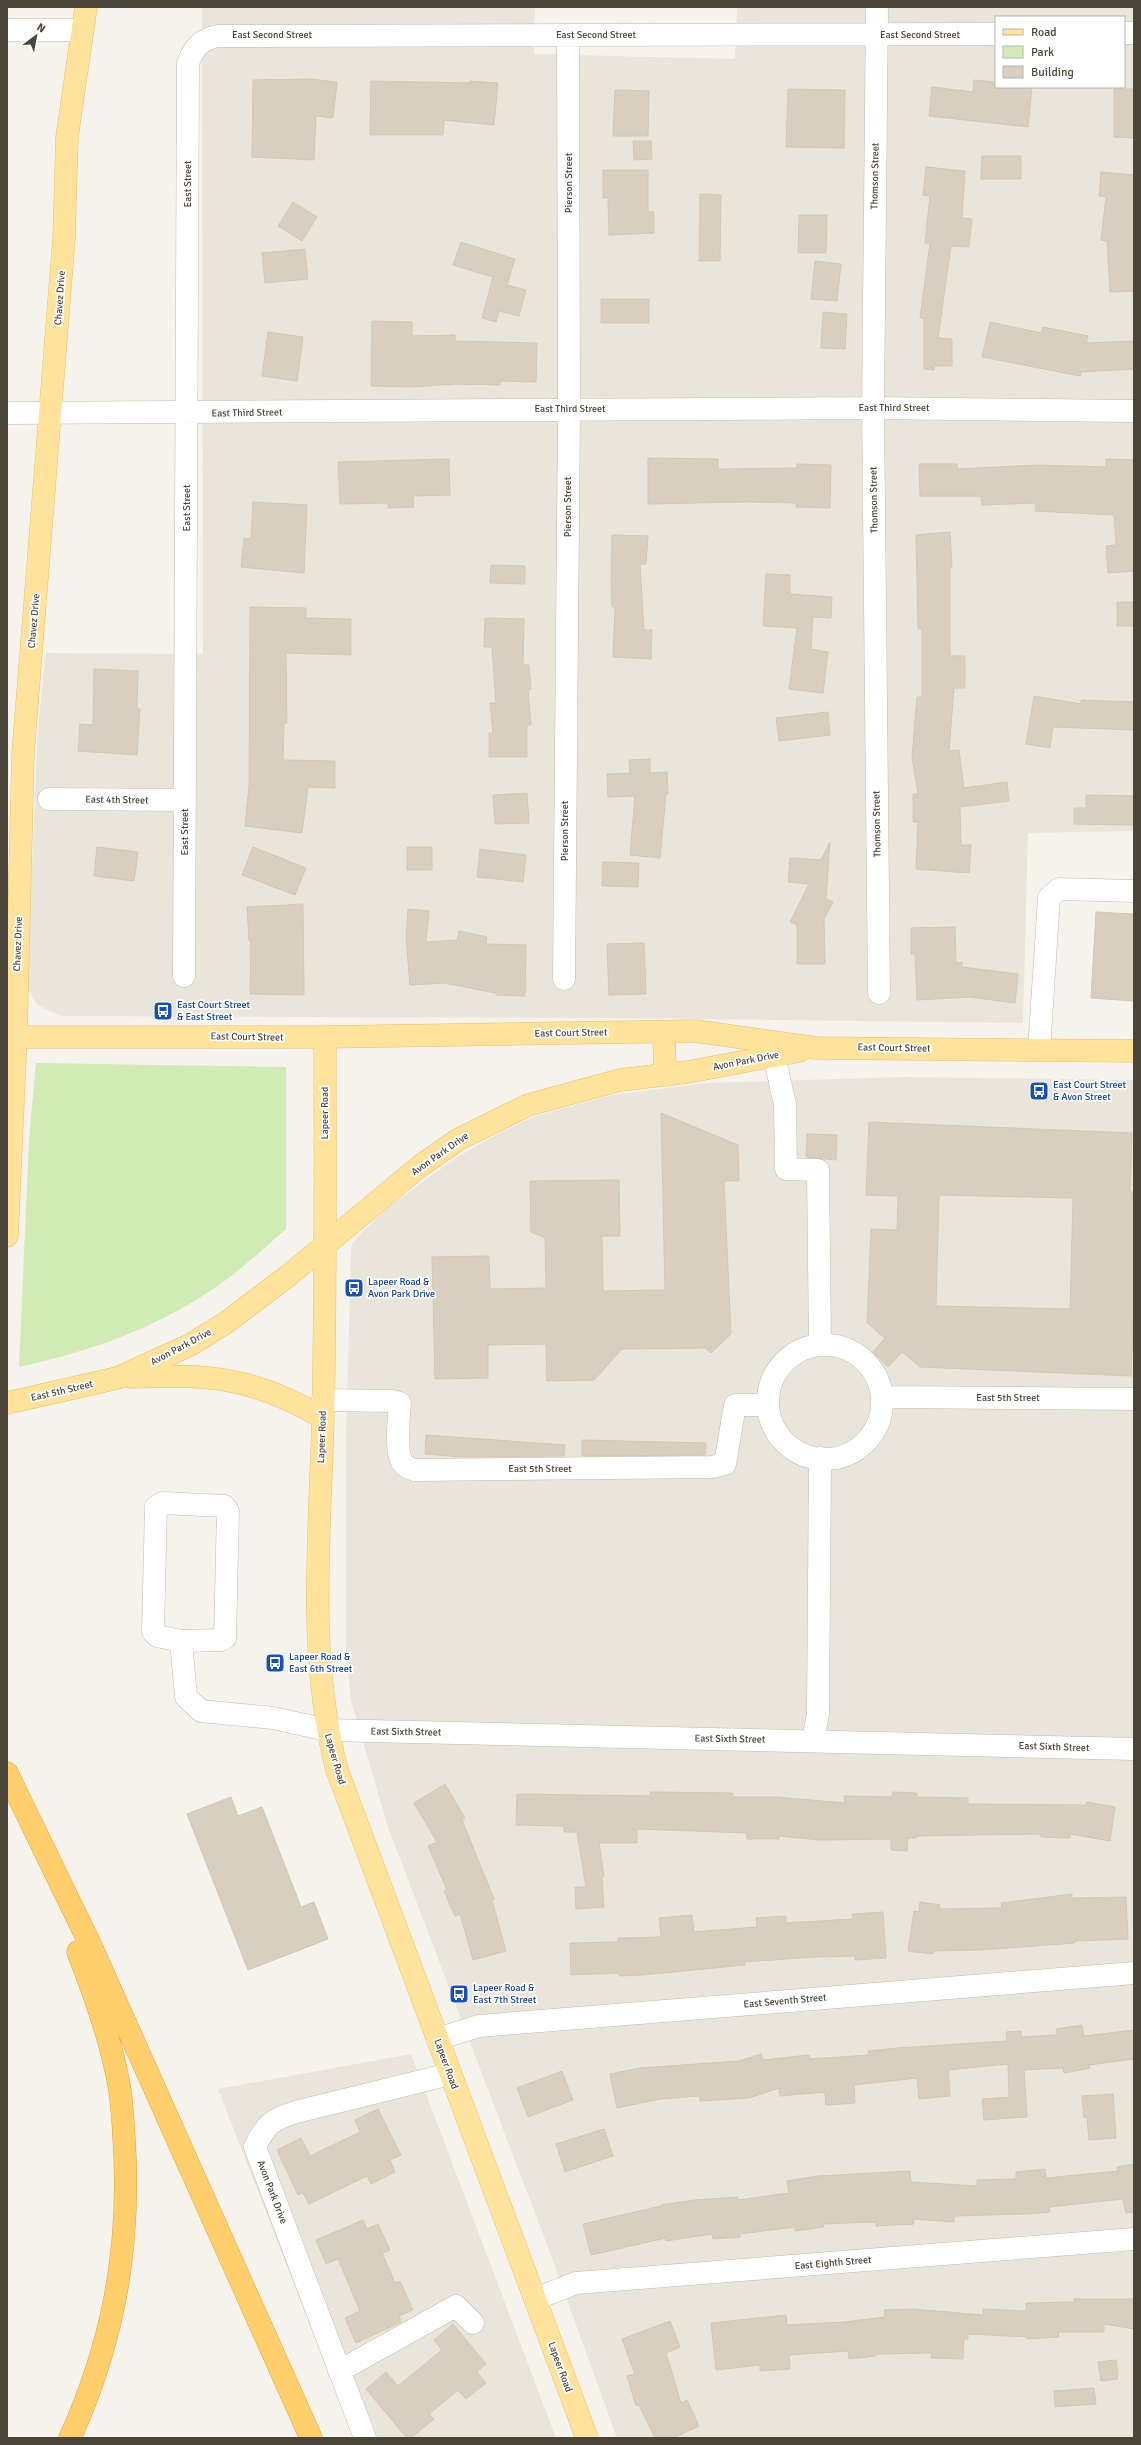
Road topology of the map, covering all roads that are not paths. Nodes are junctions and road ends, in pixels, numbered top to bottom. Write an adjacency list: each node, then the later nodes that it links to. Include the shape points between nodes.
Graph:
1 (86, 7): 4 (main road, Chavez Drive)
2 (876, 7): 7 (street, Thomson Street)
3 (18, 30): 4 (street)
4 (81, 30): 13 (main road, Chavez Drive, via 67,137 64,238)
5 (995, 34): 7 (street, East Second Street)
6 (568, 35): 7 (street, East Second Street); 8 (street, East Second Street, via 218,36); 10 (street, Pierson Street)
7 (877, 35): 9 (street, Thomson Street)
8 (198, 43): 14 (street, East Street, via 188,63)
9 (873, 408): 10 (street, East Third Street); 11 (street, East Third Street); 20 (street, Thomson Street)
10 (569, 409): 14 (street, East Third Street); 19 (street, Pierson Street)
11 (1134, 411)
12 (7, 413): 13 (street, East Third Street)
13 (51, 413): 14 (street, East Third Street); 22 (main road, Chavez Drive, via 24,754)
14 (188, 413): 16 (street, East Street)
15 (49, 799): 16 (street, East 4th Street)
16 (185, 800): 18 (street, East Street)
17 (1134, 891): 25 (street, via 1059,889 1049,898)
18 (184, 976)
19 (564, 979)
20 (879, 992)
21 (664, 1032): 23 (main road, East Court Street); 24 (main road, East Court Street, via 695,1031); 28 (main road)
22 (12, 1036): 23 (main road, East Court Street); 29 (main road, Chavez Drive)
23 (325, 1038): 30 (main road, Lapeer Road)
24 (816, 1048): 25 (main road, East Court Street); 27 (main road, Avon Park Drive)
25 (1039, 1050): 26 (main road, East Court Street)
26 (1134, 1051)
27 (774, 1056): 28 (main road, Avon Park Drive); 31 (street, via 785,1104 786,1169 818,1170)
28 (665, 1075): 30 (main road, Avon Park Drive, via 620,1080 563,1094 528,1105 495,1120 459,1139 420,1166)
29 (7, 1236)
30 (325, 1246): 32 (main road, Avon Park Drive, via 227,1322 190,1345); 37 (main road, Lapeer Road)
31 (820, 1344): 33 (street, via 850,1350 872,1369); 36 (street, via 793,1354 773,1376)
32 (116, 1378): 35 (main road, East 5th Street); 37 (main road, via 185,1375 230,1381)
33 (882, 1397): 34 (street, East 5th Street); 38 (street, via 877,1427 857,1450 829,1460)
34 (1134, 1399)
35 (7, 1403)
36 (767, 1405): 37 (street, East 5th Street, via 735,1405 729,1455 725,1464 712,1467 414,1470 406,1468 401,1460 398,1424 400,1404 393,1401); 38 (street, via 776,1434 799,1454)
37 (323, 1409): 40 (main road, Lapeer Road, via 317,1626 320,1684)
38 (820, 1458): 41 (street, via 818,1714)
39 (181, 1641): 39 (street, via 157,1636 154,1632 156,1507 162,1503 224,1506 228,1511 226,1635 222,1640); 40 (street, East Sixth Street, via 186,1697 195,1708 201,1711 272,1718)
40 (326, 1730): 41 (street, East Sixth Street); 45 (main road, Lapeer Road, via 337,1770)
41 (813, 1740): 42 (street, East Sixth Street)
42 (1134, 1749)
43 (7, 1774): 51 (highway, via 90,1982 108,2037 119,2087 124,2137 126,2190 119,2285 94,2380); 52 (highway, via 90,1944)
44 (1134, 1973): 45 (street, East Seventh Street, via 479,2026)
45 (437, 2039): 46 (main road, Lapeer Road)
46 (450, 2074): 48 (main road, Lapeer Road); 50 (street, Avon Park Drive, via 274,2119 264,2128 255,2147)
47 (1134, 2239): 48 (street, East Eighth Street, via 576,2283)
48 (535, 2299): 54 (main road, Lapeer Road)
49 (473, 2323): 50 (street, via 456,2306)
50 (339, 2371): 53 (street, Avon Park Drive)
51 (70, 2438)
52 (311, 2438)
53 (365, 2438)
54 (587, 2438)

